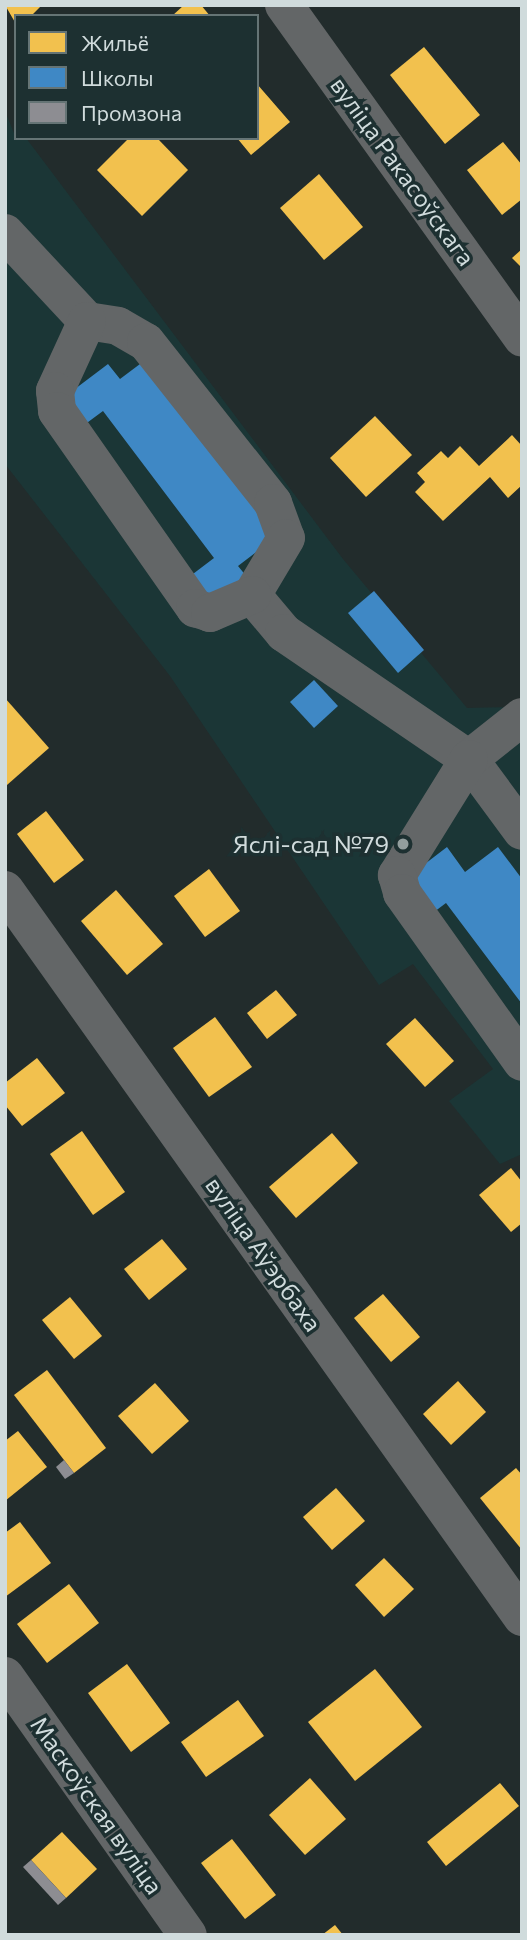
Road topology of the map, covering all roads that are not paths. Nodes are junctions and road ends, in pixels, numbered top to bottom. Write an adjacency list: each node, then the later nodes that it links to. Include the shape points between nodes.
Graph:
1 (284, 5): 4 (street, вуліца Ракасоўскага)
2 (5, 233): 3 (street)
3 (87, 321): 5 (street, via 118,326 146,342 273,503 286,538); 5 (street, via 55,391 57,411 195,608 210,613)
4 (522, 338)
5 (252, 595): 7 (street, via 323,664)
6 (522, 717): 7 (street)
7 (469, 760): 8 (street); 10 (street, via 397,883)
8 (522, 831)
9 (5, 890): 11 (street, вуліца Аўэрбаха)
10 (522, 1062)
11 (522, 1617)
12 (5, 1676): 13 (street, Маскоўская вуліца)
13 (188, 1935)

